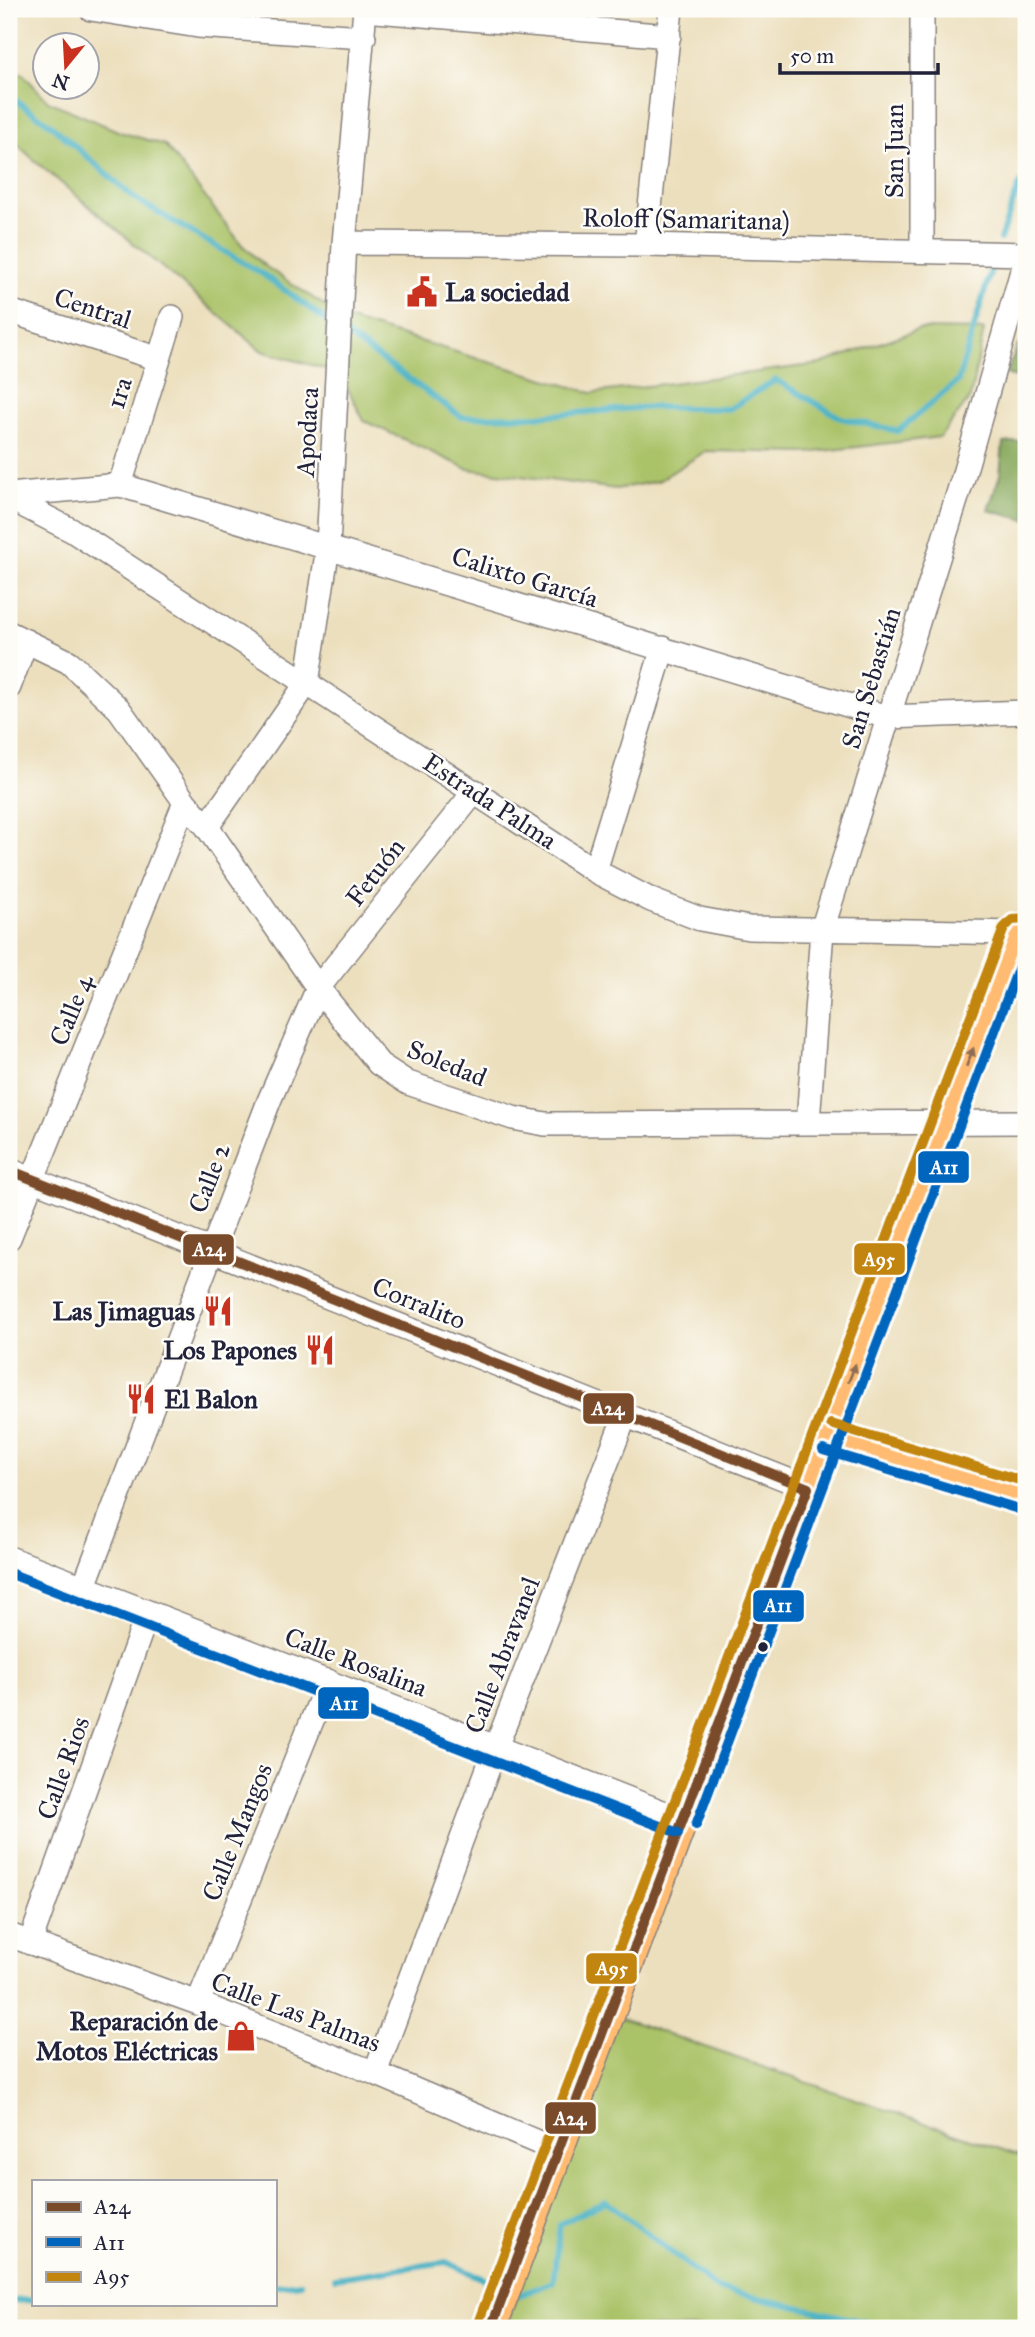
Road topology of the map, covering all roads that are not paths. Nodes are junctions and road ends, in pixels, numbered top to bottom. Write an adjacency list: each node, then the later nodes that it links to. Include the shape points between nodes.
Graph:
1 (91, 9): 5 (street)
2 (671, 9): 6 (street)
3 (922, 9): 10 (street, San Juan)
4 (365, 10): 6 (street); 7 (street, Apodaca)
5 (199, 17): 7 (street)
6 (669, 36): 9 (street)
7 (364, 37): 8 (street, Apodaca)
8 (344, 243): 9 (street, Roloff (Samaritana)); 17 (street, Apodaca)
9 (646, 245): 10 (street, Roloff (Samaritana))
10 (922, 251): 11 (street, Roloff (Samaritana))
11 (1026, 255): 23 (street, San Sebastián, via 962,481)
12 (9, 311): 14 (street, Central)
13 (172, 317): 14 (street, 1ra)
14 (159, 359): 15 (street, 1ra)
15 (120, 485): 16 (street, Calixto García); 17 (street, Calixto García)
16 (9, 497): 20 (street, Estrada Palma, via 73,531)
17 (328, 547): 19 (street, Calixto García); 20 (street, Apodaca)
18 (18, 637): 21 (street); 25 (street, Soledad, via 69,662 119,709)
19 (663, 648): 23 (street, Calixto García); 27 (street)
20 (307, 683): 24 (street, Estrada Palma); 26 (street, Apodaca)
21 (9, 687)
22 (1026, 712): 23 (street, Calixto García)
23 (887, 717): 28 (street, San Sebastián)
24 (475, 791): 27 (street, Estrada Palma); 30 (street, Fetuón)
25 (185, 802): 26 (street, Soledad); 35 (street, Calle 4)
26 (207, 827): 30 (street, Soledad)
27 (595, 871): 28 (street, Estrada Palma, via 699,919 749,928)
28 (822, 930): 29 (street, Estrada Palma); 32 (street, San Sebastián)
29 (1022, 933): 31 (main road, one-way to 29)
30 (318, 988): 32 (street, Soledad, via 379,1064 408,1083 513,1118 545,1124); 37 (street, Calle 2)
31 (946, 1121): 32 (street, Soledad); 33 (street, Soledad); 39 (main road, one-way to 31)
32 (808, 1122)
33 (1026, 1122)
34 (9, 1170): 35 (street, Corralito)
35 (33, 1180): 36 (street, Calle 4); 37 (street, Corralito)
36 (9, 1238)
37 (211, 1251): 38 (street, Corralito); 43 (street, Calle 2)
38 (625, 1416): 40 (street, Corralito); 46 (street, Calle Abravanel)
39 (827, 1437): 40 (main road); 41 (main road)
40 (808, 1488): 47 (main road)
41 (1026, 1497)
42 (9, 1558): 43 (street, Calle Rosalina)
43 (84, 1586): 44 (street, Calle Rosalina)
44 (148, 1612): 45 (street, Calle Rosalina); 48 (street, Calle Rios)
45 (328, 1681): 46 (street, Calle Rosalina); 49 (street, Calle Mangos)
46 (496, 1747): 47 (street, Calle Rosalina); 50 (street, Calle Abravanel)
47 (683, 1820): 51 (main road)
48 (20, 1939): 49 (street, Calle Las Palmas)
49 (198, 2003): 50 (street, Calle Las Palmas)
50 (376, 2073): 51 (street, Calle Las Palmas)
51 (558, 2151): 52 (main road)
52 (496, 2316)

